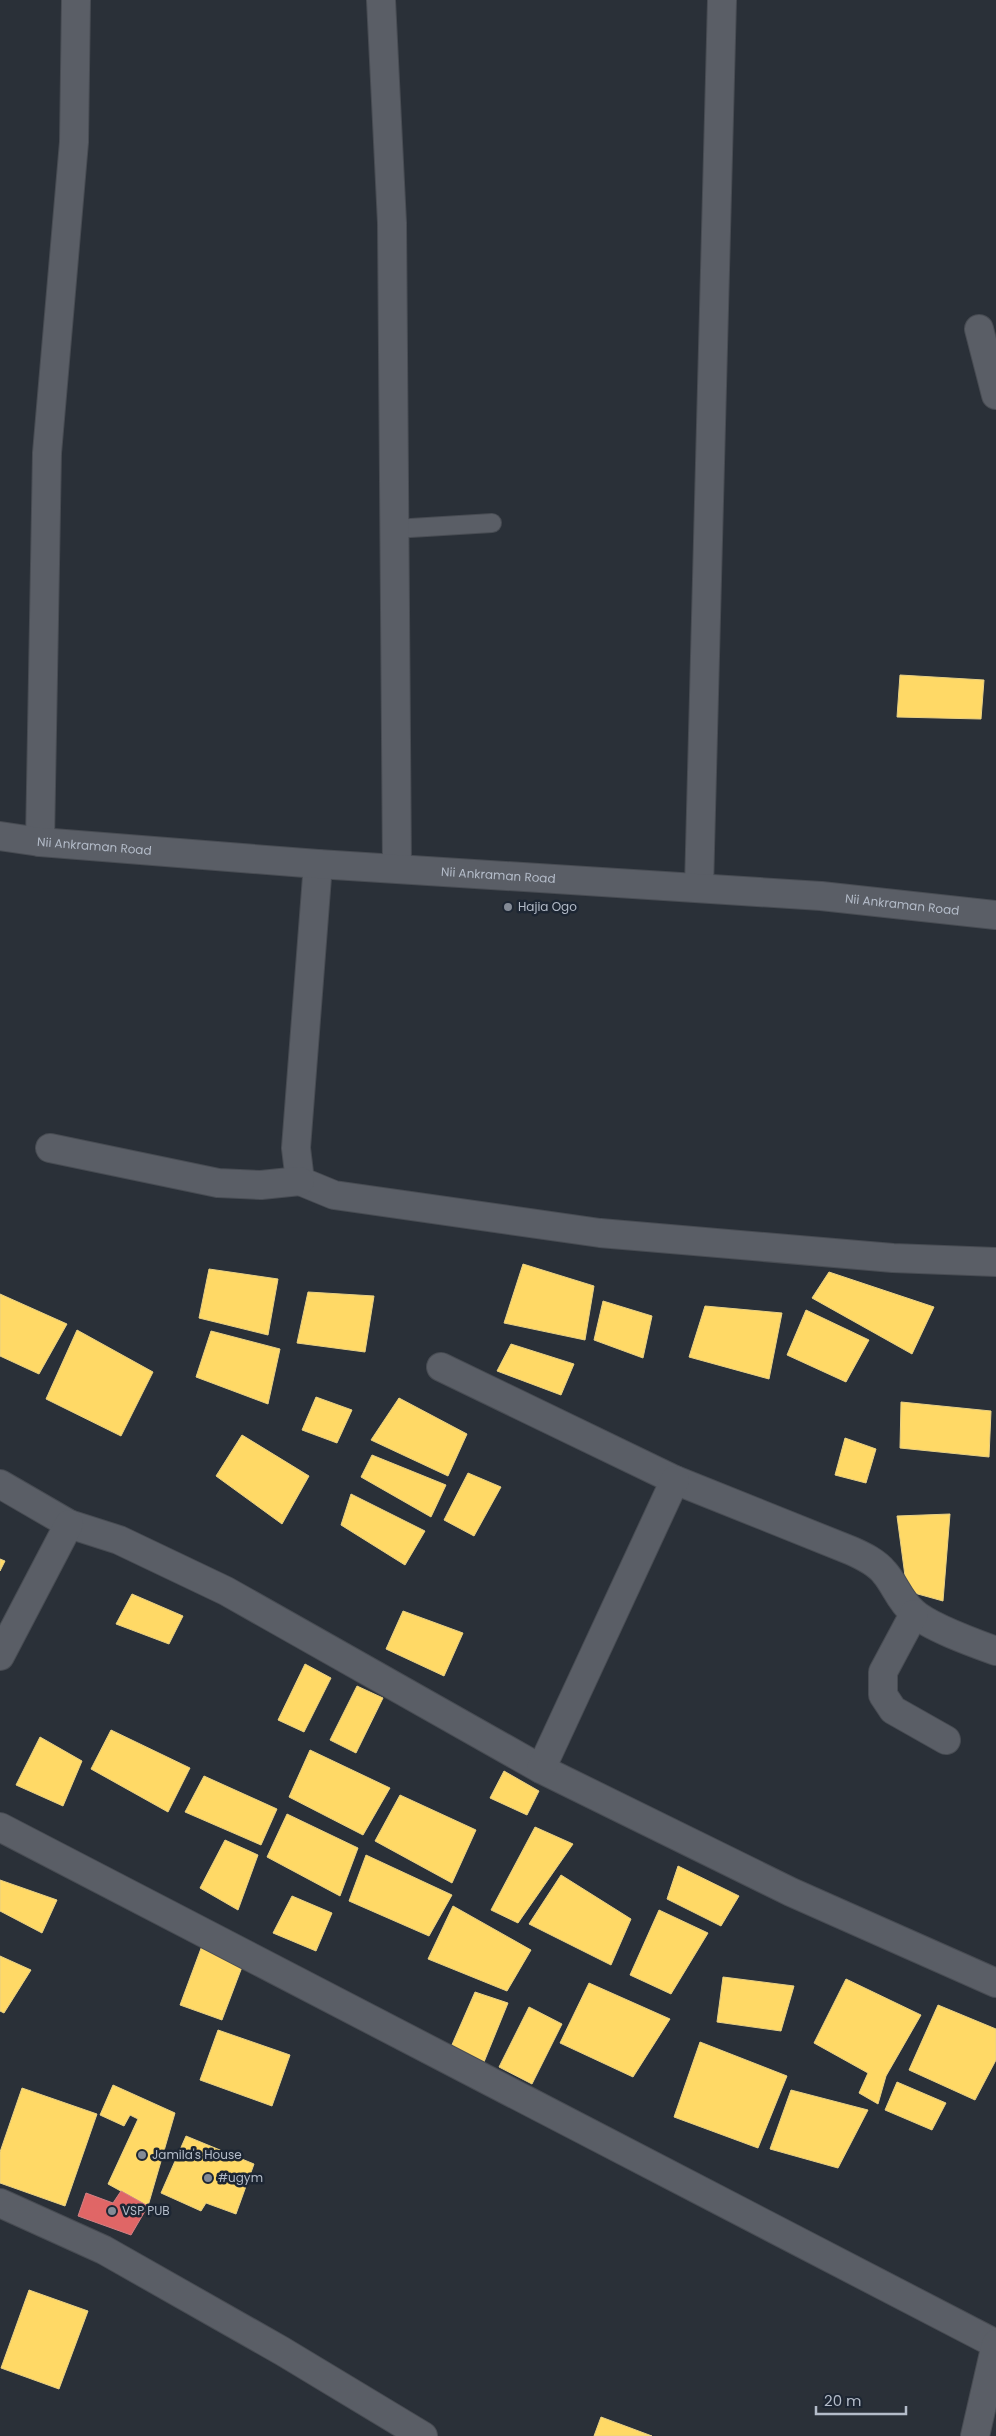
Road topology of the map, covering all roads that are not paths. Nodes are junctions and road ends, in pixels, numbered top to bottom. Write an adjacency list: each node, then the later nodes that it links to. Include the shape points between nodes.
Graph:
1 (76, 0): 9 (street, via 74,142 47,453)
2 (381, 0): 7 (street, via 392,223)
3 (722, 0): 12 (street)
4 (979, 329): 5 (street)
5 (996, 395)
6 (492, 523): 7 (lane)
7 (394, 529): 11 (street)
8 (0, 836): 9 (street, Nii Ankraman Road)
9 (40, 842): 10 (street, Nii Ankraman Road)
10 (318, 864): 11 (street, Nii Ankraman Road); 15 (street, via 296,1148)
11 (397, 868): 12 (street, Nii Ankraman Road)
12 (699, 888): 13 (street, Nii Ankraman Road, via 821,896)
13 (996, 915)
14 (50, 1148): 15 (street, via 218,1183 261,1185)
15 (300, 1180): 16 (street, via 334,1195 600,1233 892,1258)
16 (996, 1262)
17 (441, 1367): 18 (street)
18 (674, 1480): 21 (street, via 872,1561 884,1572); 25 (street)
19 (0, 1484): 20 (street)
20 (69, 1524): 23 (street); 25 (street, via 119,1540 226,1591)
21 (914, 1614): 22 (street); 24 (street, via 883,1672 883,1695 893,1710)
22 (996, 1651)
23 (0, 1656)
24 (946, 1740)
25 (541, 1769): 27 (street, via 790,1892)
26 (0, 1827): 29 (street)
27 (996, 1983)
28 (0, 2203): 30 (street, via 104,2250)
29 (996, 2344): 31 (street)
30 (423, 2436)
31 (975, 2436)

